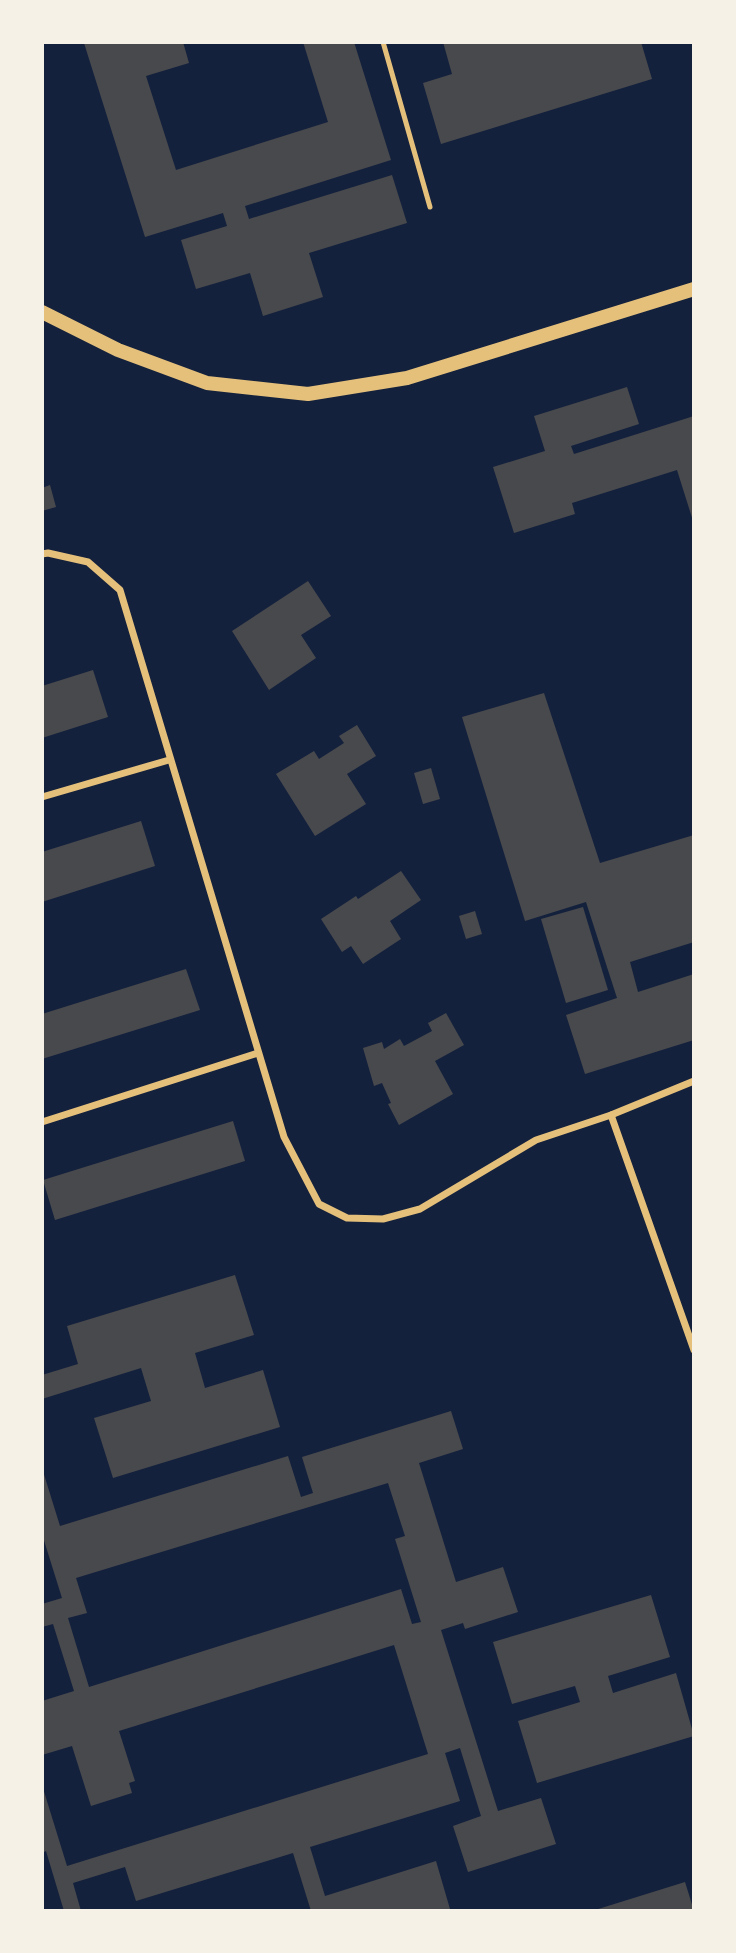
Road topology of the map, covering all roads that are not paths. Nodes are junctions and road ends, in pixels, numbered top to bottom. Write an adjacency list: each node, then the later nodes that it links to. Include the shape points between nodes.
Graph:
1 (383, 42): 2 (lane)
2 (430, 207)
3 (694, 289): 4 (main road, via 407,378 308,394 207,383 118,350)
4 (42, 312)
5 (42, 554): 6 (street, via 88,562 120,590)
6 (169, 760): 7 (street); 8 (street)
7 (42, 797)
8 (258, 1053): 10 (street, via 284,1137 319,1204 347,1219 383,1219 420,1209 536,1140); 11 (street)
9 (694, 1081): 10 (street)
10 (611, 1115): 12 (street)
11 (42, 1122)
12 (694, 1350)

